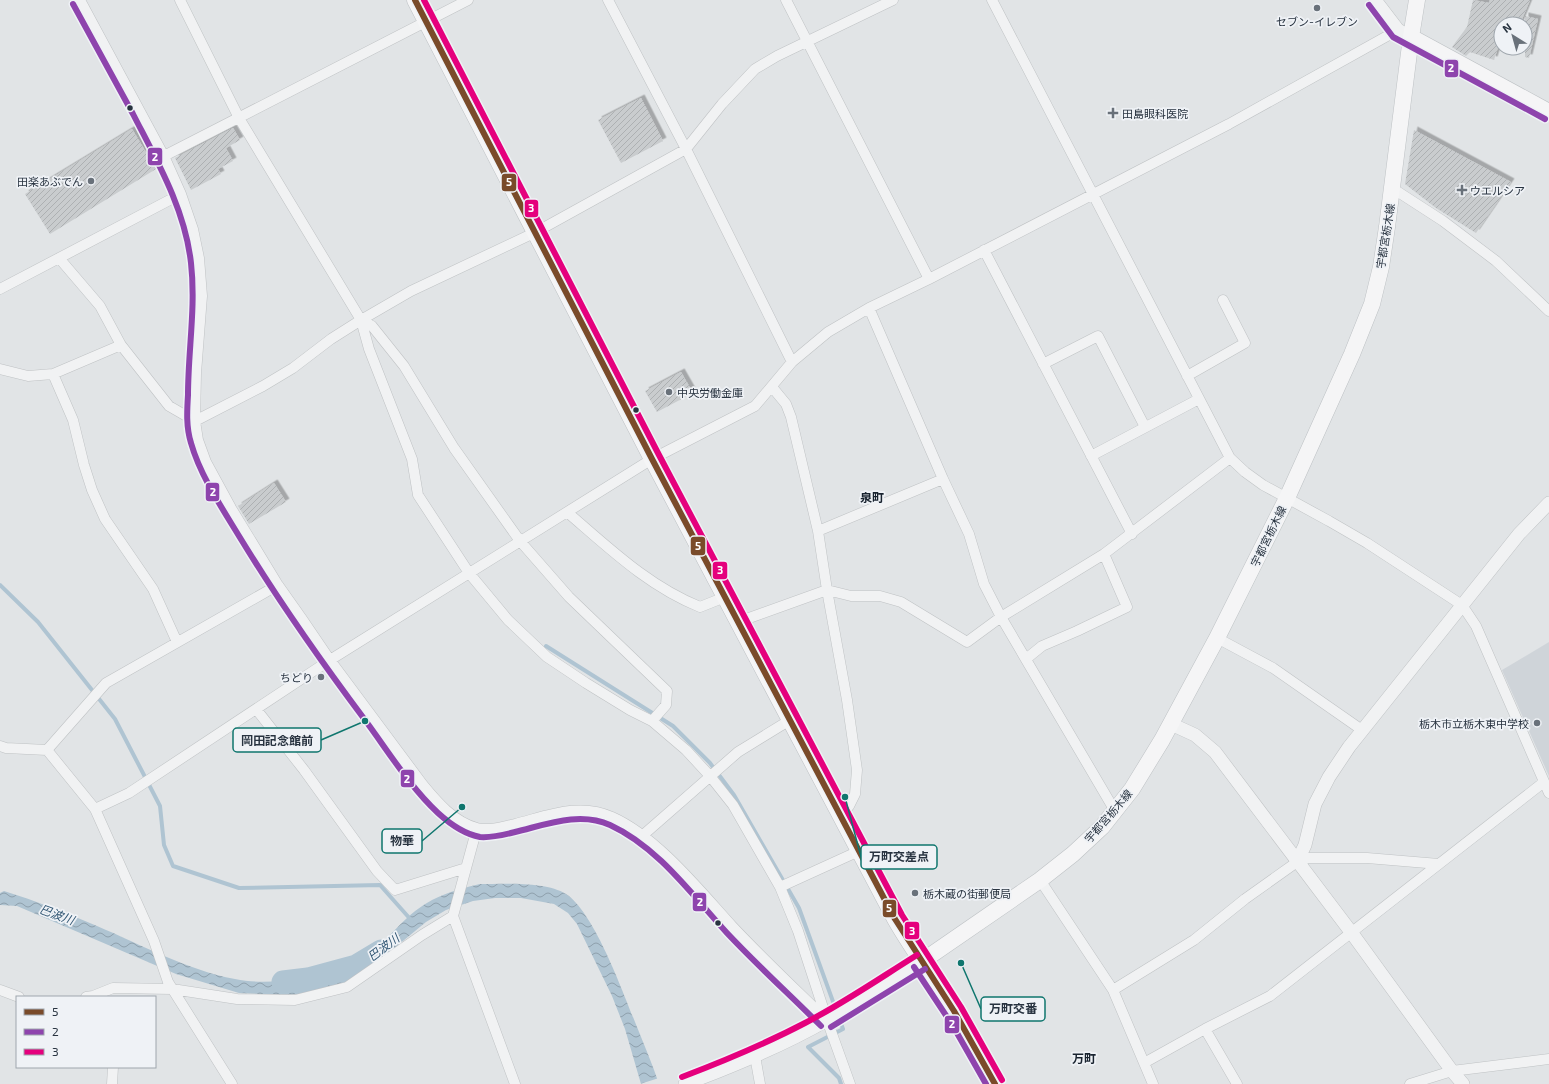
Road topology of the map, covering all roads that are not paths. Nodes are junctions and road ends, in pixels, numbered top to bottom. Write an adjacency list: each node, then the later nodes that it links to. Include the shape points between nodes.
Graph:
1 (80, 0): 17 (street)
2 (180, 0): 15 (street)
3 (415, 0): 11 (main road)
4 (468, 0): 11 (street)
5 (608, 0): 16 (street)
6 (786, 0): 13 (street)
7 (893, 0): 13 (street)
8 (992, 0): 20 (street)
9 (1375, 0): 12 (street)
10 (1417, 0): 12 (main road, 宇都宮栃木線)
11 (426, 21): 15 (street); 21 (main road)
12 (1404, 34): 14 (main road); 18 (main road, 宇都宮栃木線); 20 (street)
13 (808, 42): 16 (street, via 755,69 722,104); 24 (street)
14 (1549, 112)
15 (239, 118): 17 (street); 29 (street)
16 (686, 149): 21 (street); 31 (street)
17 (164, 156): 19 (street)
18 (1392, 188): 28 (street, via 1443,221 1496,261); 44 (main road, 宇都宮栃木線, via 1381,267 1372,304)
19 (181, 194): 23 (street); 38 (street, via 193,229 199,258 202,296)
20 (1093, 195): 22 (street); 35 (street)
21 (536, 232): 29 (street, via 411,291); 41 (main road)
22 (984, 250): 24 (street); 32 (street)
23 (59, 258): 25 (street); 30 (street, via 100,306)
24 (929, 279): 27 (street)
25 (0, 289)
26 (1223, 300): 35 (street, via 1245,343)
27 (870, 308): 31 (street, via 828,332); 43 (street)
28 (1549, 311)
29 (361, 320): 38 (street, via 293,368 244,397); 49 (street, via 372,326 404,366 454,448); 51 (street, via 412,459 418,495)
30 (121, 346): 34 (street); 38 (street, via 169,406)
31 (792, 362): 36 (street)
32 (1043, 364): 39 (street, via 1098,336); 40 (street)
33 (0, 369): 34 (street, via 28,376)
34 (53, 374): 59 (street, via 73,420 92,490 106,519 153,589)
35 (1187, 376): 37 (street)
36 (772, 387): 41 (street, via 755,406); 47 (street, via 786,404 791,417)
37 (1199, 399): 39 (street); 42 (street)
38 (195, 421): 52 (street, via 198,440 206,462)
39 (1145, 427): 40 (street)
40 (1091, 456): 48 (street)
41 (652, 458): 46 (street); 54 (main road)
42 (1230, 458): 44 (street, via 1245,472); 48 (street)
43 (943, 479): 47 (street); 56 (street, via 969,534 984,584)
44 (1287, 498): 55 (street, via 1367,543); 58 (main road, 宇都宮栃木線)
45 (1549, 503): 55 (street, via 1519,534)
46 (567, 512): 49 (street); 54 (street, via 639,573 680,599 700,607)
47 (818, 531): 53 (street)
48 (1132, 534): 50 (street)
49 (520, 541): 51 (street); 64 (street, via 570,597 667,692 666,705)
50 (1104, 554): 56 (street); 60 (street, via 1127,607 1042,646)
51 (468, 573): 61 (street); 64 (street, via 508,620 547,657 592,687)
52 (278, 585): 59 (street); 61 (street)
53 (827, 590): 56 (street, via 851,596 880,596 901,602 967,642); 57 (street); 74 (street, via 857,770 856,794 849,806)
54 (725, 597): 57 (main road)
55 (1462, 605): 66 (street); 70 (street, via 1476,626)
56 (1001, 617): 60 (street)
57 (738, 622): 63 (main road)
58 (1217, 638): 65 (main road, 宇都宮栃木線); 66 (street, via 1273,668)
59 (177, 642): 68 (street, via 106,683)
60 (1026, 659): 73 (street)
61 (330, 660): 62 (street); 75 (street, via 439,805)
62 (256, 709): 72 (street, via 130,793); 80 (street, via 394,890)
63 (790, 720): 69 (street, via 738,752); 74 (main road)
64 (652, 721): 69 (street, via 686,750)
65 (1171, 724): 73 (main road, 宇都宮栃木線, via 1132,789); 78 (street, via 1195,736 1215,752)
66 (1362, 730): 78 (street, via 1329,776 1315,804 1305,845)
67 (0, 746): 68 (street)
68 (47, 750): 72 (street)
69 (710, 776): 76 (street); 82 (street, via 733,805)
70 (1544, 782): 71 (street); 79 (street)
71 (1549, 793)
72 (95, 809): 86 (street, via 154,941)
73 (1115, 811): 81 (main road, 宇都宮栃木線, via 1073,854)
74 (840, 814): 77 (main road)
75 (476, 828): 76 (street, via 499,828 560,812 580,810 613,817); 80 (street)
76 (642, 836): 91 (street, via 663,852 733,927)
77 (859, 851): 82 (street); 85 (main road)
78 (1297, 862): 79 (street, via 1308,858 1367,858); 84 (street); 88 (street, via 1194,940)
79 (1439, 864): 84 (street)
80 (466, 868): 83 (street)
81 (1040, 880): 85 (main road, 宇都宮栃木線); 88 (street)
82 (780, 887): 91 (street, via 798,931)
83 (453, 914): 86 (street, via 347,987 295,1000 237,999); 100 (street)
84 (1351, 932): 92 (street, via 1270,996); 97 (street)
85 (921, 962): 91 (street); 104 (main road, via 974,1044)
86 (170, 986): 90 (street, via 113,988); 99 (street)
87 (0, 990): 89 (street)
88 (1113, 990): 95 (street)
89 (16, 996)
90 (93, 996)
91 (827, 1020): 93 (street); 103 (street)
92 (1205, 1029): 95 (street); 106 (street)
93 (754, 1056): 101 (street); 102 (street)
94 (1549, 1059): 97 (street)
95 (1144, 1063): 105 (street)
96 (113, 1068): 98 (street)
97 (1452, 1071): 107 (street); 108 (street)
98 (112, 1084)
99 (232, 1084)
100 (515, 1084)
101 (685, 1084)
102 (760, 1084)
103 (850, 1084)
104 (995, 1084)
105 (1153, 1084)
106 (1237, 1084)
107 (1410, 1084)
108 (1463, 1084)

